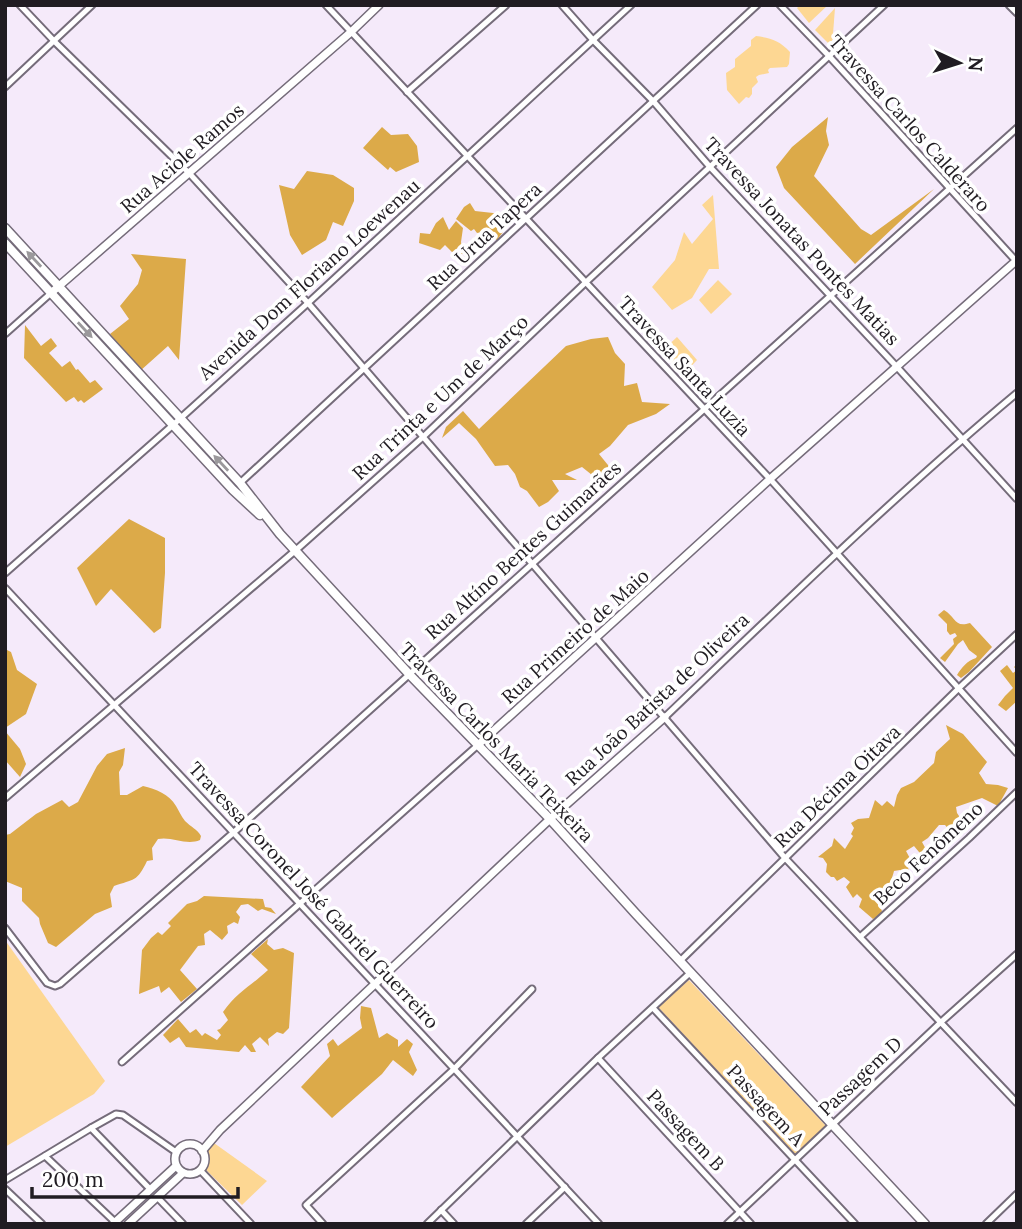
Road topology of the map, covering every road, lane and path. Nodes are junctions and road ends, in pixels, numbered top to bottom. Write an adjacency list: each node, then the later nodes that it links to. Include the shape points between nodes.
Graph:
1 (20, 5): 15 (street)
2 (92, 5): 15 (street)
3 (326, 5): 13 (street, Travessa Santa Luzia)
4 (379, 5): 13 (street, Rua Aciole Ramos)
5 (506, 5): 18 (street)
6 (562, 5): 14 (street, Travessa Jonatas Pontes Matias)
7 (631, 5): 14 (street, Avenida Dom Floriano Loewenau)
8 (757, 5): 19 (street, Rua Urua Tapera)
9 (780, 5): 16 (street, Travessa Carlos Calderaro)
10 (884, 5): 16 (street, Rua Trinta e Um de Março)
11 (1009, 5): 12 (street)
12 (1017, 13)
13 (351, 32): 18 (street, Travessa Santa Luzia); 23 (street, Rua Aciole Ramos)
14 (593, 40): 19 (street, Travessa Jonatas Pontes Matias); 21 (street, Avenida Dom Floriano Loewenau)
15 (55, 42): 17 (street); 23 (street)
16 (829, 56): 22 (street, Rua Trinta e Um de Março); 24 (street, Travessa Carlos Calderaro)
17 (5, 88)
18 (407, 92): 21 (street, Travessa Santa Luzia)
19 (654, 102): 22 (street, Travessa Jonatas Pontes Matias); 25 (street, Rua Urua Tapera)
20 (1017, 128): 24 (street, Rua Altíno Bentes Guimarães)
21 (467, 157): 25 (street, Travessa Santa Luzia); 33 (street, Avenida Dom Floriano Loewenau)
22 (710, 167): 29 (street, Rua Trinta e Um de Março); 32 (street, Travessa Jonatas Pontes Matias)
23 (189, 173): 30 (street, Rua Aciole Ramos); 33 (street)
24 (950, 190): 28 (street, Travessa Carlos Calderaro); 32 (street, Rua Altíno Bentes Guimarães)
25 (527, 218): 29 (street, Travessa Santa Luzia); 36 (street, Rua Urua Tapera)
26 (5, 228): 30 (main road, Travessa Carlos Maria Teixeira, one-way to 26)
27 (5, 243): 31 (main road, Travessa Carlos Maria Teixeira)
28 (1016, 261): 35 (street, Rua Primeiro de Maio)
29 (585, 283): 38 (street, Travessa Santa Luzia); 41 (street, Rua Trinta e Um de Março)
30 (59, 286): 31 (street, Rua Aciole Ramos); 39 (main road, Travessa Carlos Maria Teixeira)
31 (51, 293): 34 (street, Rua Aciole Ramos); 40 (main road, Travessa Carlos Maria Teixeira, one-way to 40)
32 (830, 296): 35 (street, Travessa Jonatas Pontes Matias); 38 (street, Rua Altíno Bentes Guimarães)
33 (308, 303): 36 (street); 39 (street, Avenida Dom Floriano Loewenau)
34 (5, 334)
35 (897, 367): 42 (street, Travessa Jonatas Pontes Matias); 43 (street, Rua Primeiro de Maio)
36 (365, 369): 41 (street); 44 (street, Rua Urua Tapera)
37 (1017, 393): 42 (street, Rua João Batista de Oliveira)
38 (703, 409): 43 (street, Travessa Santa Luzia); 50 (street, Rua Altíno Bentes Guimarães)
39 (180, 418): 40 (street, Avenida Dom Floriano Loewenau); 44 (main road, Travessa Carlos Maria Teixeira, one-way to 39)
40 (173, 425): 45 (main road, Travessa Carlos Maria Teixeira); 51 (street, Avenida Dom Floriano Loewenau)
41 (423, 438): 48 (street, Rua Trinta e Um de Março); 50 (street)
42 (961, 439): 46 (street, Travessa Jonatas Pontes Matias); 49 (street, Rua João Batista de Oliveira)
43 (770, 480): 49 (street, Travessa Santa Luzia); 54 (street, Rua Primeiro de Maio)
44 (240, 483): 45 (street, Rua Urua Tapera); 47 (main road, Travessa Carlos Maria Teixeira)
45 (233, 490): 47 (main road, Travessa Carlos Maria Teixeira)
46 (1017, 499)
47 (281, 534): 48 (main road, Travessa Carlos Maria Teixeira)
48 (296, 550): 55 (main road, Travessa Carlos Maria Teixeira); 57 (street, Rua Trinta e Um de Março)
49 (837, 553): 56 (street, Travessa Santa Luzia); 58 (street, Rua João Batista de Oliveira)
50 (532, 564): 54 (street); 55 (street, Rua Altíno Bentes Guimarães)
51 (5, 573)
52 (5, 588): 57 (street, Travessa Coronel José Gabriel Guerreiro)
53 (1017, 634): 56 (street, Rua Décima Oitava)
54 (597, 637): 58 (street); 59 (street, Rua Primeiro de Maio)
55 (409, 674): 59 (main road, Travessa Carlos Maria Teixeira); 64 (street, Rua Altíno Bentes Guimarães)
56 (959, 688): 60 (street, Travessa Santa Luzia); 65 (street, Rua Décima Oitava)
57 (115, 705): 62 (street, Rua Trinta e Um de Março); 64 (street, Travessa Coronel José Gabriel Guerreiro)
58 (664, 716): 63 (street, Rua João Batista de Oliveira); 65 (street)
59 (478, 745): 63 (main road, Travessa Carlos Maria Teixeira); 66 (street, Rua Primeiro de Maio)
60 (1017, 754)
61 (1017, 792): 68 (street, Beco Fenômeno)
62 (5, 798)
63 (550, 819): 70 (main road, Travessa Carlos Maria Teixeira); 72 (street, Rua João Batista de Oliveira)
64 (233, 833): 66 (street, Travessa Coronel José Gabriel Guerreiro); 67 (street, Rua Altíno Bentes Guimarães, via 60,984 47,983)
65 (785, 858): 68 (street); 70 (street, Rua Décima Oitava)
66 (300, 905): 72 (street, Travessa Coronel José Gabriel Guerreiro); 77 (street, Rua Primeiro de Maio)
67 (5, 928)
68 (860, 937): 75 (street)
69 (1017, 954): 75 (street, Passagem D)
70 (680, 961): 71 (main road, Travessa Carlos Maria Teixeira)
71 (691, 972): 74 (street); 80 (main road, Travessa Carlos Maria Teixeira)
72 (374, 984): 78 (street, Travessa Coronel José Gabriel Guerreiro); 83 (street, Rua João Batista de Oliveira)
73 (532, 989): 78 (street)
74 (653, 1008): 76 (street); 86 (street, Passagem A)
75 (940, 1023): 79 (street); 80 (street, Passagem D)
76 (598, 1058): 82 (street); 97 (street, Passagem B)
77 (122, 1062)
78 (454, 1069): 82 (street, Travessa Coronel José Gabriel Guerreiro); 103 (street, via 306,1205)
79 (1017, 1103)
80 (832, 1123): 86 (street, Passagem D); 111 (main road, Travessa Carlos Maria Teixeira)
81 (91, 1128): 84 (street, via 120,1114); 85 (street); 93 (street)
82 (519, 1136): 91 (street, Travessa Coronel José Gabriel Guerreiro); 96 (street)
83 (202, 1151): 84 (street, via 188,1144); 88 (street, via 205,1161)
84 (176, 1152): 87 (street)
85 (45, 1156): 90 (street); 98 (street)
86 (796, 1160): 97 (street, Passagem D); 110 (street, Passagem A)
87 (176, 1166): 89 (street); 93 (street)
88 (200, 1170): 89 (street); 102 (street)
89 (183, 1173): 95 (street)
90 (5, 1180)
91 (565, 1187): 106 (street); 107 (street, Travessa Coronel José Gabriel Guerreiro)
92 (5, 1189): 99 (street)
93 (150, 1189): 98 (street)
94 (1017, 1194): 112 (street)
95 (157, 1197): 100 (street); 101 (street)
96 (441, 1210): 104 (street); 105 (street)
97 (740, 1212): 108 (street, Passagem D); 109 (street, Passagem B)
98 (114, 1223)
99 (42, 1224)
100 (128, 1224)
101 (183, 1224)
102 (251, 1224)
103 (323, 1224)
104 (427, 1224)
105 (454, 1224)
106 (526, 1224)
107 (599, 1224)
108 (727, 1224)
109 (751, 1224)
110 (855, 1224)
111 (925, 1224)
112 (986, 1224)

